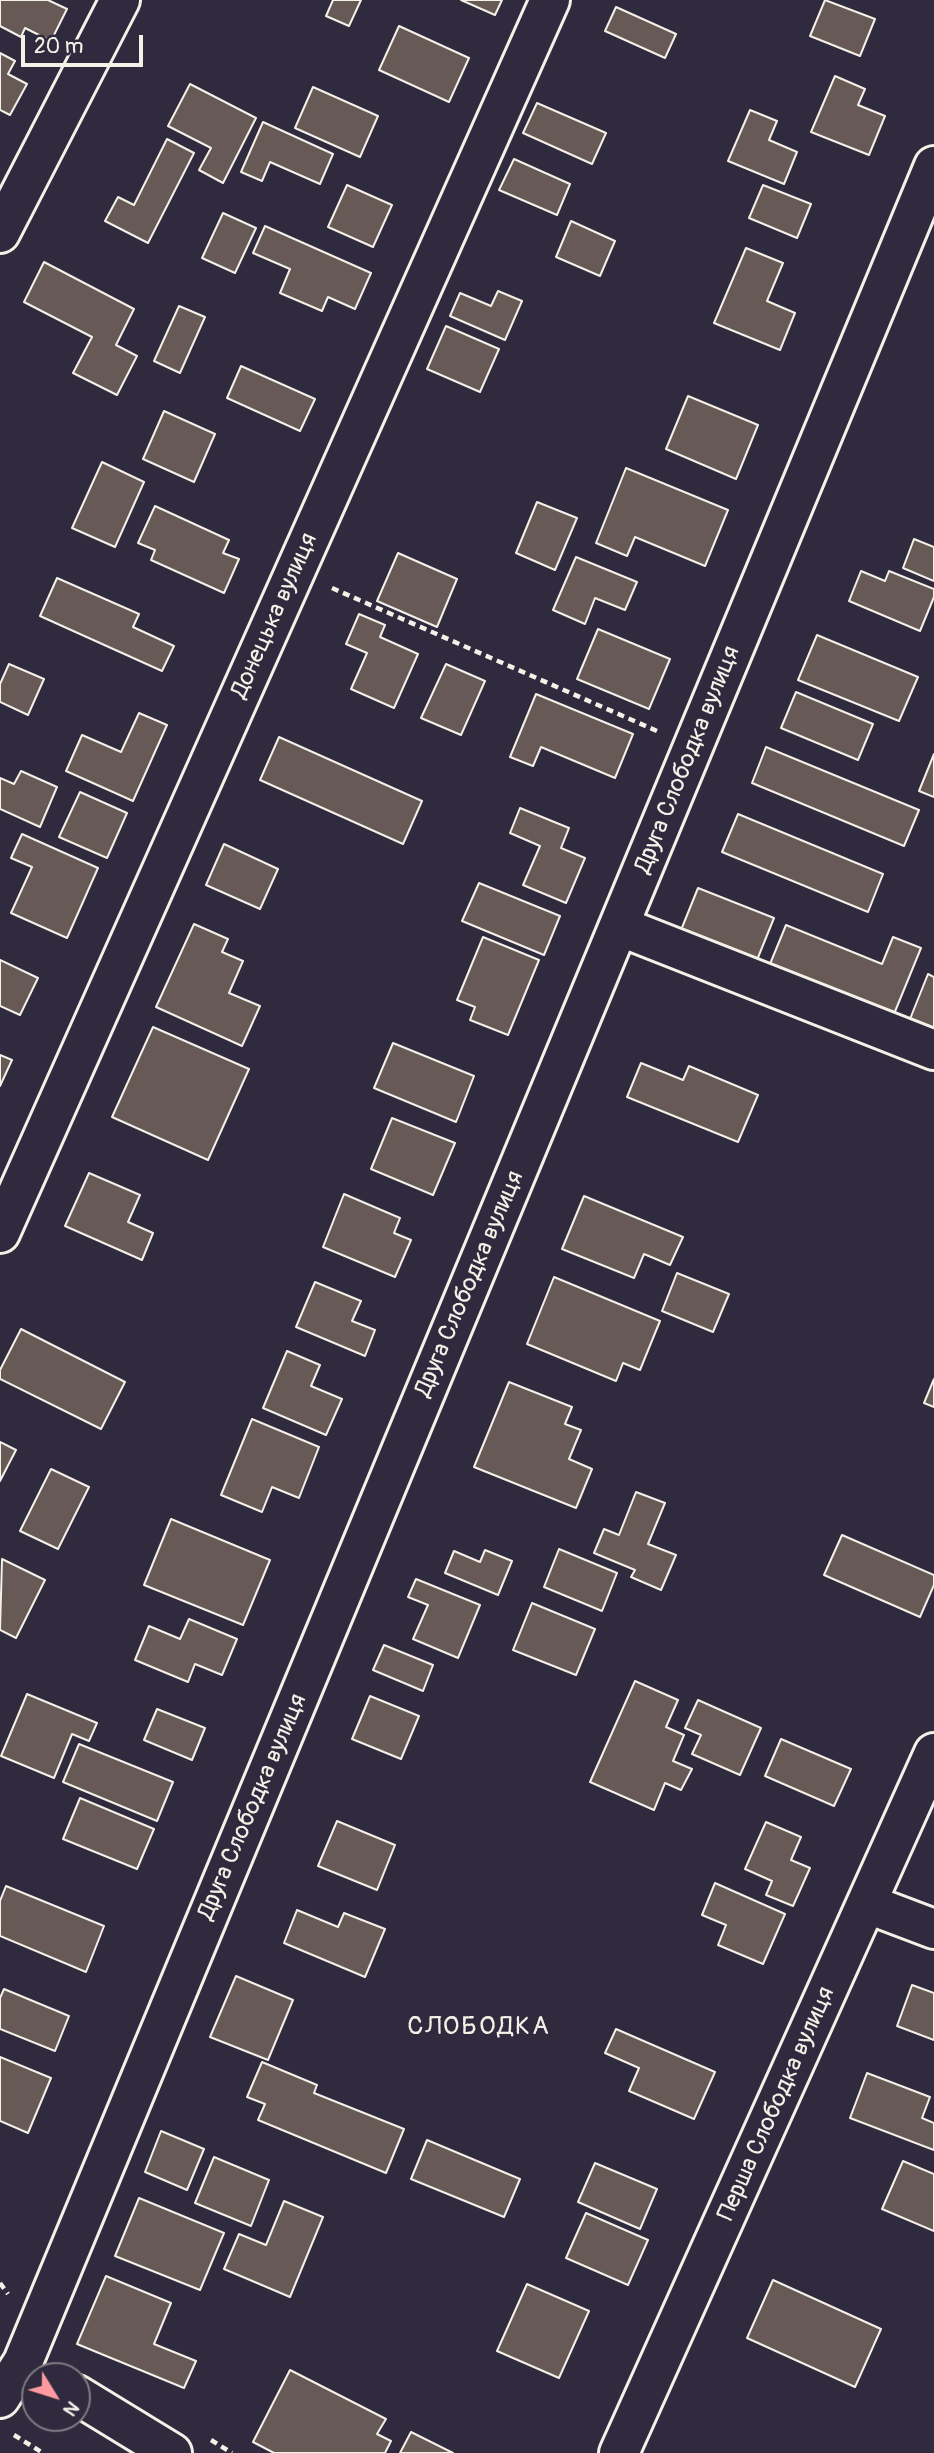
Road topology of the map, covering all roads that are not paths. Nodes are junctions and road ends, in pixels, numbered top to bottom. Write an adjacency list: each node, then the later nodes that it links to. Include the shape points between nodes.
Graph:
1 (120, 0): 4 (street)
2 (550, 0): 7 (street, Донецька вулиця)
3 (934, 166): 5 (street, Друга Слободка вулиця)
4 (0, 233)
5 (619, 926): 6 (street); 11 (street, Друга Слободка вулиця)
6 (934, 1049)
7 (0, 1233)
8 (934, 1753): 9 (street, Перша Слободка вулиця)
9 (868, 1904): 10 (street); 16 (street, Перша Слободка вулиця)
10 (934, 1929)
11 (23, 2362)
12 (21, 2368): 14 (street, Друга Слободка вулиця)
13 (91, 2404): 15 (street)
14 (5, 2416)
15 (172, 2453)
16 (619, 2453)

